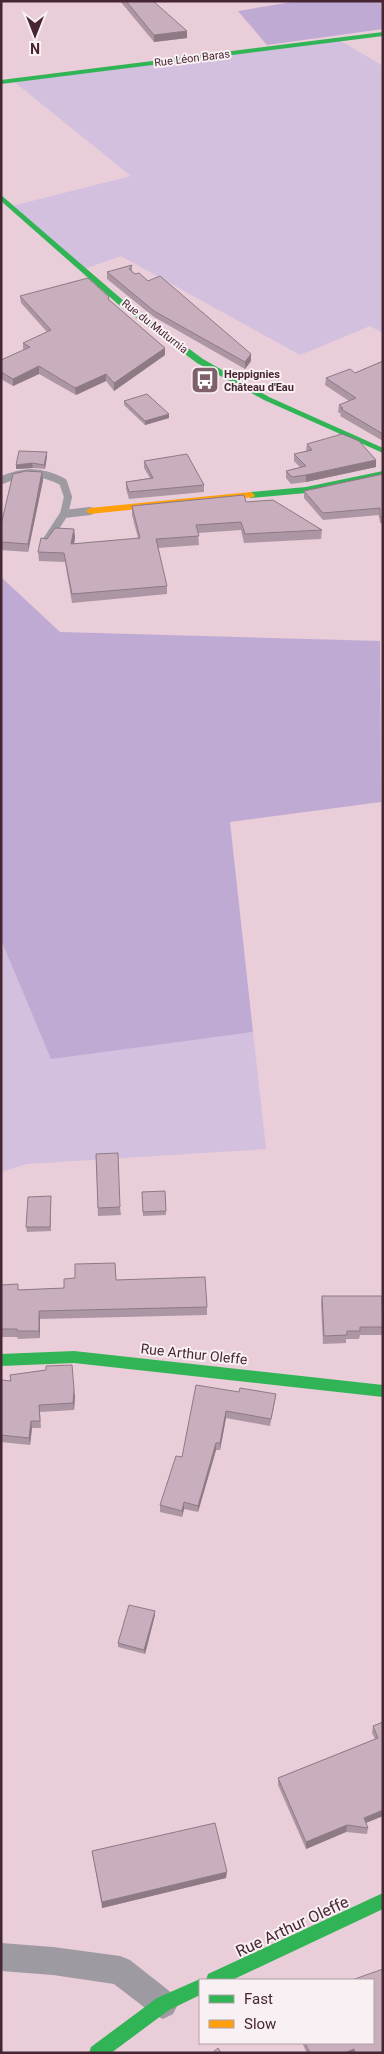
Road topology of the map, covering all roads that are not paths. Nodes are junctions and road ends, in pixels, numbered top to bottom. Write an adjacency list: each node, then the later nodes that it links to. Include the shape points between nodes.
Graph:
1 (383, 34): 2 (street, Rue Léon Baras)
2 (1, 82)
3 (1, 197): 4 (street, Rue du Muturnia, via 142,318 199,360 272,401)
4 (383, 450)
5 (383, 473): 7 (street, via 306,490)
6 (2, 480): 8 (lane, via 22,471 50,474 63,482 68,497)
7 (90, 511): 8 (lane)
8 (64, 514): 9 (lane)
9 (45, 543)
10 (1, 1360): 11 (street, Rue Arthur Oleffe, via 74,1357)
11 (383, 1391)
12 (383, 1901): 14 (street, Rue Arthur Oleffe)
13 (1, 1957): 16 (street, via 120,1970)
14 (216, 1979)
15 (199, 1987): 16 (street)
16 (163, 2004): 17 (street)
17 (97, 2053)

